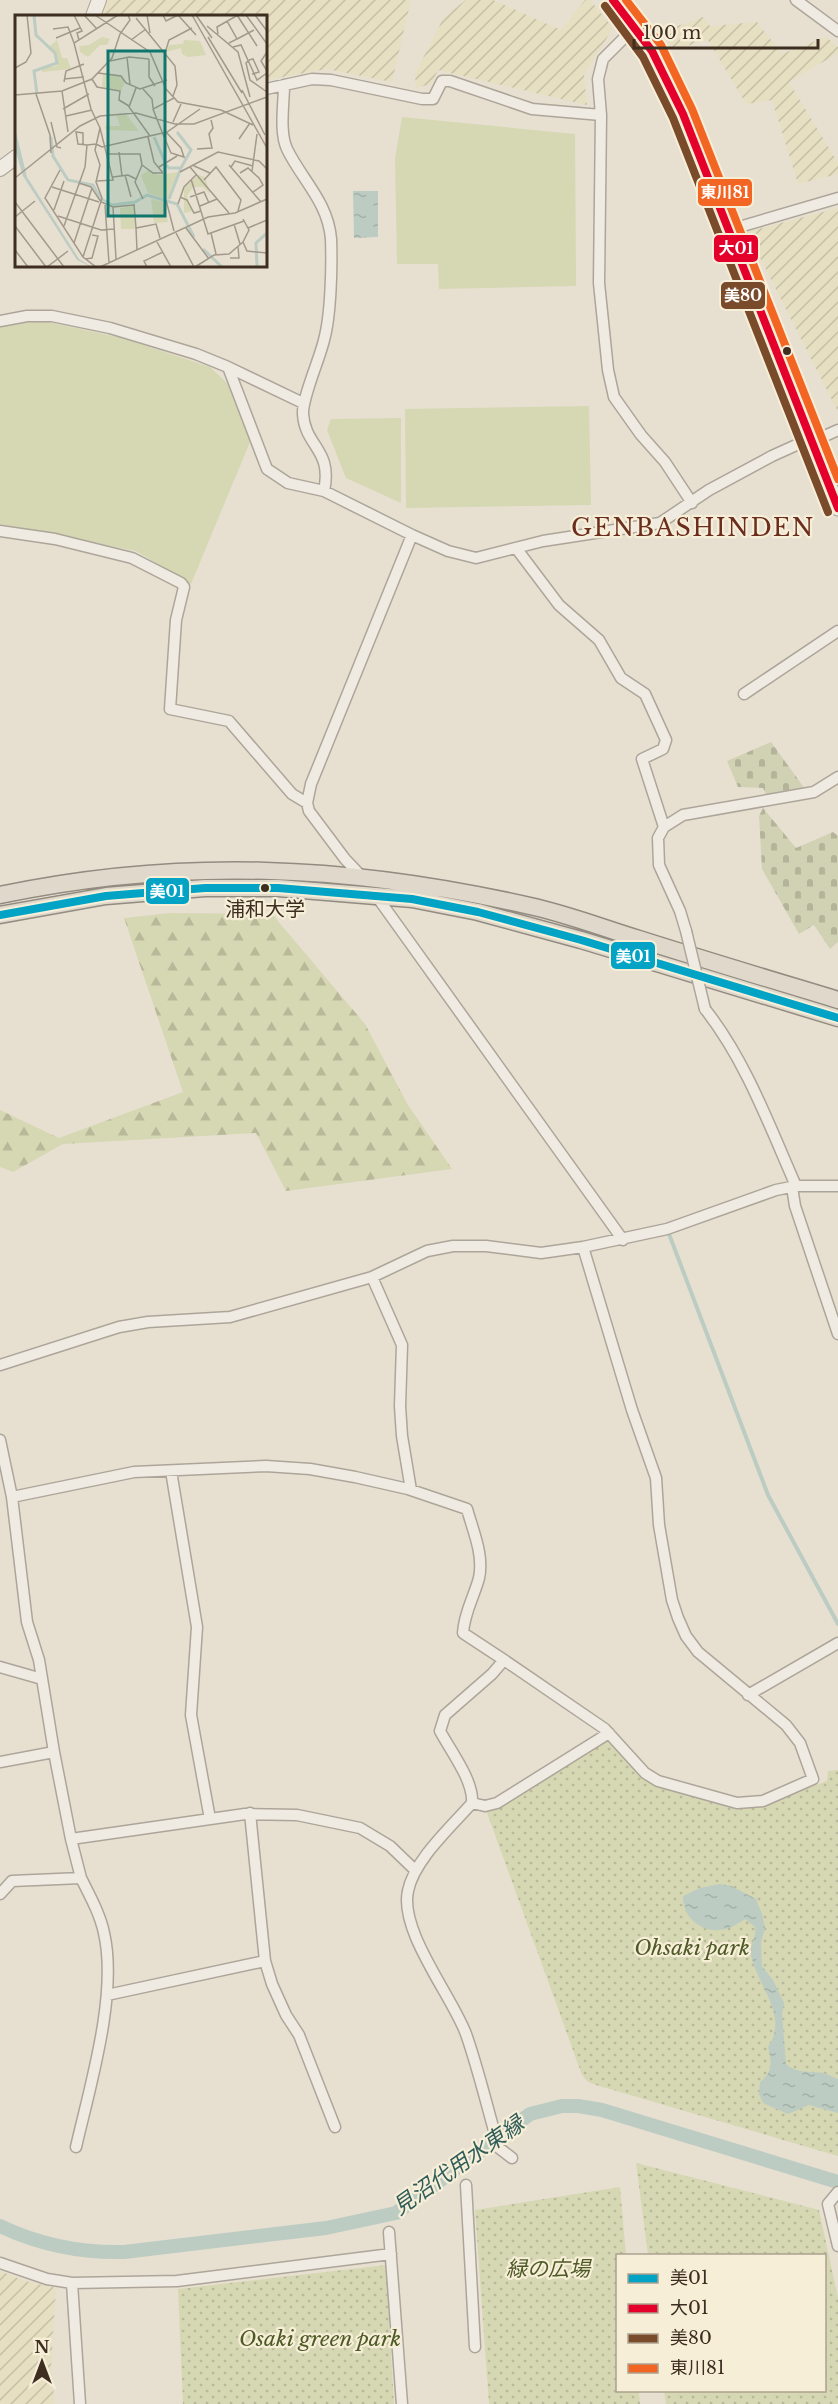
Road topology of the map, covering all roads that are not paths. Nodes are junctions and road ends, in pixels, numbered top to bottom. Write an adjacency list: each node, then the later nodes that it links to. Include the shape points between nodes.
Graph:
1 (99, 0): 4 (street)
2 (613, 0): 5 (main road)
3 (796, 0): 6 (street)
4 (93, 15)
5 (635, 27): 9 (street, via 603,60 598,79); 13 (main road, via 668,81)
6 (838, 32)
7 (284, 85): 8 (street); 9 (street, via 312,79 331,80 433,99 442,81 450,81 532,110); 16 (street, via 287,149 319,199 331,238 325,338)
8 (267, 89)
9 (601, 115): 20 (street, via 599,283 614,397)
10 (15, 158): 11 (street)
11 (0, 169)
12 (838, 198): 13 (street)
13 (729, 230): 18 (main road)
14 (0, 321): 15 (street, via 52,315 110,328)
15 (228, 367): 16 (street); 19 (street, via 267,469 288,483)
16 (303, 403): 19 (street, via 305,427 327,466)
17 (838, 430): 18 (street)
18 (810, 439): 20 (street, via 709,490); 21 (main road)
19 (324, 491): 23 (street)
20 (692, 503): 24 (street, via 660,523)
21 (838, 508)
22 (0, 531): 28 (street, via 55,539 132,558 181,583 184,587 176,620 170,709 229,721 292,794)
23 (412, 536): 24 (street, via 476,558); 28 (street, via 311,784)
24 (516, 548): 29 (street, via 559,605 599,640 621,678 645,694 666,740 663,748 642,759)
25 (838, 631): 26 (street)
26 (744, 694)
27 (838, 777): 29 (street, via 814,792 683,815)
28 (307, 803): 30 (street, via 309,811)
29 (664, 827): 36 (street, bridge, via 658,838 659,865 680,910 705,1009 726,1035 740,1062)
30 (361, 876): 31 (highway, via 226,869 165,871 105,876); 32 (street); 34 (highway, via 532,906)
31 (0, 895)
32 (377, 897): 33 (highway, via 278,888 205,888 105,896); 35 (highway, via 412,899 478,912); 38 (street)
33 (0, 915)
34 (838, 1000)
35 (838, 1018)
36 (794, 1186): 37 (street); 38 (street); 41 (street, via 795,1206)
37 (838, 1186)
38 (623, 1240): 39 (street)
39 (583, 1247): 40 (street, via 541,1253 453,1246 427,1251); 52 (street, via 656,1478 659,1525 678,1618 698,1652)
40 (372, 1277): 42 (street, via 230,1317 119,1327); 46 (street, via 402,1345 400,1406)
41 (838, 1334)
42 (0, 1365)
43 (0, 1440): 44 (street)
44 (3, 1464): 47 (street)
45 (171, 1471): 46 (street, via 266,1466 310,1469); 47 (street, via 134,1472); 58 (street, via 197,1627 190,1715)
46 (411, 1490): 49 (street, via 467,1509 481,1563 464,1617 463,1633)
47 (12, 1497): 51 (street, via 27,1623)
48 (838, 1643): 52 (street)
49 (504, 1660): 53 (street); 56 (street, via 440,1724 440,1731 469,1784)
50 (0, 1667): 51 (street)
51 (42, 1679): 54 (street)
52 (748, 1695): 53 (street, via 786,1725 800,1743 813,1779 763,1801 737,1803 658,1781 645,1773)
53 (609, 1733): 56 (street, via 497,1803)
54 (54, 1752): 55 (street); 59 (street)
55 (0, 1762)
56 (472, 1803): 60 (street)
57 (250, 1813): 58 (street); 60 (street, via 297,1815 360,1827 390,1846); 63 (street)
58 (210, 1819): 59 (street)
59 (71, 1839): 61 (street)
60 (415, 1870): 67 (street, via 406,1906 409,1919 465,2032 499,2148)
61 (81, 1878): 62 (street, via 12,1881); 64 (street, via 104,1933)
62 (0, 1894)
63 (265, 1961): 64 (street); 65 (street)
64 (106, 1995): 66 (street)
65 (335, 2127)
66 (76, 2147)
67 (512, 2158)
68 (466, 2185): 75 (street)
69 (835, 2194): 71 (street, via 828,2204)
70 (389, 2232): 72 (street)
71 (838, 2246)
72 (391, 2254): 74 (street, via 177,2281); 77 (street)
73 (0, 2263): 74 (street)
74 (72, 2283): 76 (street)
75 (475, 2347)
76 (80, 2404)
77 (402, 2404)

